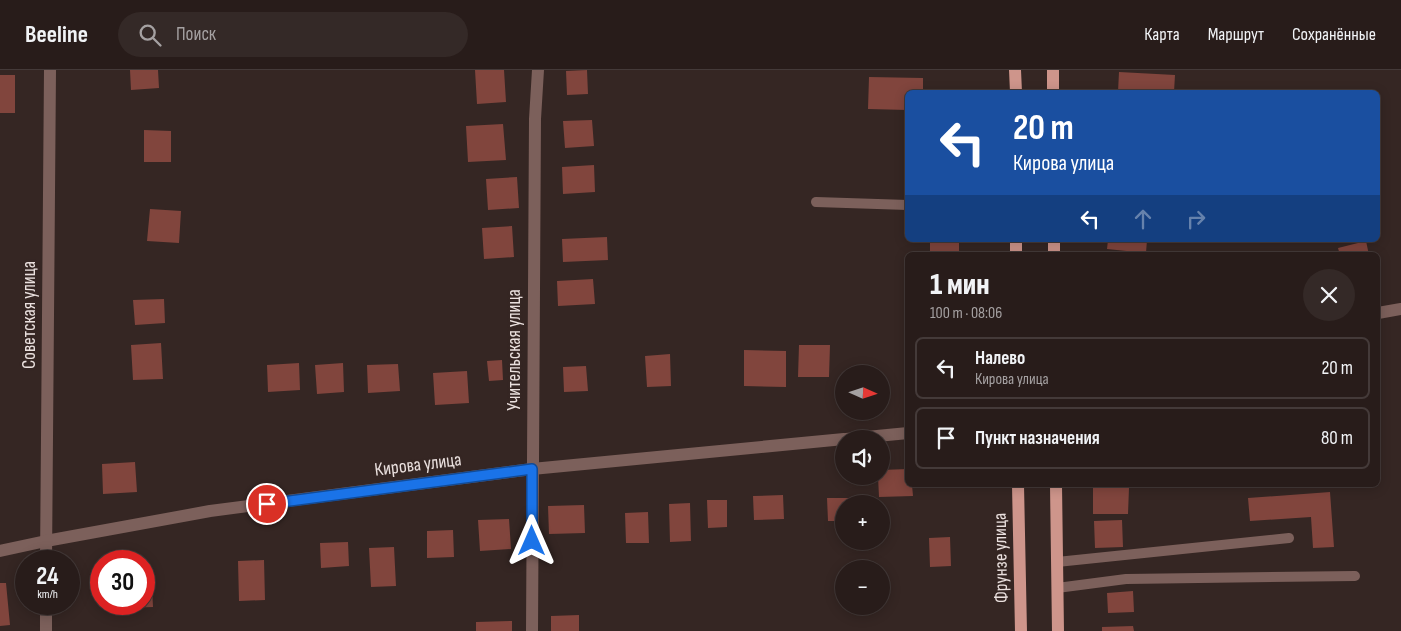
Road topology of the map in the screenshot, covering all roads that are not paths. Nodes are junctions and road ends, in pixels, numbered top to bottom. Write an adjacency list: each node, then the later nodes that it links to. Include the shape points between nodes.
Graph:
1 (50, 70): 18 (street, Советская улица)
2 (538, 70): 14 (street, Учительская улица)
3 (1016, 70): 5 (main road)
4 (1053, 70): 6 (main road)
5 (1016, 90)
6 (1053, 90)
7 (816, 202): 8 (lane)
8 (905, 204)
9 (1401, 309): 10 (street)
10 (1380, 313)
11 (905, 433): 12 (street, Кирова улица)
12 (890, 435)
13 (835, 440): 14 (street, Кирова улица)
14 (532, 469): 18 (street, Кирова улица, via 210,511); 26 (street, Учительская улица)
15 (1018, 487): 27 (main road, Фрунзе улица)
16 (1056, 487): 21 (main road)
17 (1289, 538): 21 (lane)
18 (46, 541): 19 (street, Советская улица); 20 (street, Кирова улица)
19 (46, 550)
20 (0, 551)
21 (1057, 562): 23 (main road)
22 (1355, 576): 23 (lane, via 1126,579)
23 (1058, 588): 28 (main road)
24 (46, 615): 25 (street)
25 (46, 631)
26 (532, 631)
27 (1021, 631)
28 (1058, 631)

